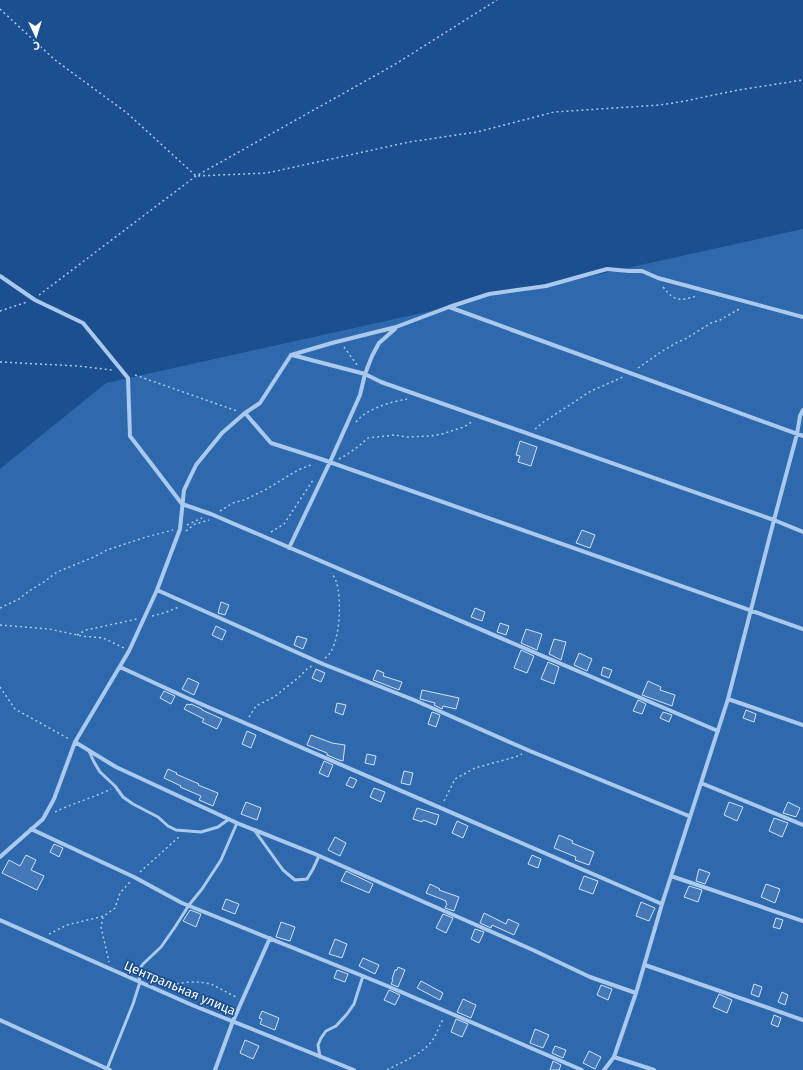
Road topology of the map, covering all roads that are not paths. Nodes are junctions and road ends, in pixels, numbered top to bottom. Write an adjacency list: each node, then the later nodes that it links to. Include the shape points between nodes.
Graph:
1 (0, 276): 12 (street, via 35,300 83,323 123,371 128,378 130,436)
2 (449, 307): 3 (street, via 489,294 546,286 607,269 642,271 658,278); 4 (street); 9 (street)
3 (803, 317)
4 (396, 328): 5 (street); 6 (street, via 379,343)
5 (291, 355): 6 (street); 8 (street, via 260,403)
6 (365, 374): 11 (street, via 360,395); 13 (street, via 381,382)
7 (803, 410): 9 (street)
8 (245, 414): 11 (street, via 271,443); 12 (street, via 222,433 196,465 184,490)
9 (797, 434): 10 (street); 13 (street)
10 (803, 436)
11 (330, 462): 15 (street); 17 (street)
12 (182, 504): 15 (street); 16 (street, via 180,529)
13 (774, 520): 14 (street); 17 (street)
14 (803, 532)
15 (289, 548): 22 (street)
16 (157, 590): 19 (street); 26 (street, via 319,662)
17 (750, 611): 18 (street); 20 (street)
18 (803, 629)
19 (120, 667): 23 (street); 35 (street)
20 (728, 699): 21 (street); 22 (street)
21 (803, 725)
22 (718, 731): 25 (street)
23 (75, 742): 24 (street); 30 (street, via 54,798 43,819)
24 (89, 751): 27 (street, via 116,767); 27 (lane, via 100,772 123,797 176,830 201,832 218,827)
25 (701, 783): 26 (street); 29 (street)
26 (690, 816): 34 (street)
27 (229, 819): 28 (street)
28 (238, 823): 31 (street); 36 (lane, via 221,860)
29 (803, 825)
30 (31, 829): 33 (street); 36 (street)
31 (254, 829): 32 (street); 32 (lane, via 283,870 295,880 307,879)
32 (319, 856): 43 (street, via 590,977)
33 (0, 857)
34 (672, 876): 35 (street); 38 (street)
35 (662, 904): 40 (street)
36 (189, 905): 39 (street); 42 (lane, via 161,947 140,967)
37 (0, 920): 42 (street, Центральная улица)
38 (803, 921)
39 (270, 938): 41 (street); 46 (street)
40 (645, 965): 43 (street); 45 (street)
41 (362, 976): 48 (lane, via 354,1004 336,1026 320,1038); 52 (street)
42 (140, 982): 46 (street, Центральная улица); 49 (lane)
43 (636, 994): 47 (street)
44 (0, 1020): 49 (street)
45 (803, 1020)
46 (233, 1021): 48 (street, Центральная улица); 50 (street)
47 (614, 1056): 53 (street); 54 (street)
48 (320, 1057): 51 (street, Центральная улица)
49 (109, 1069)
50 (215, 1070)
51 (354, 1070)
52 (582, 1070)
53 (604, 1070)
54 (654, 1070)

